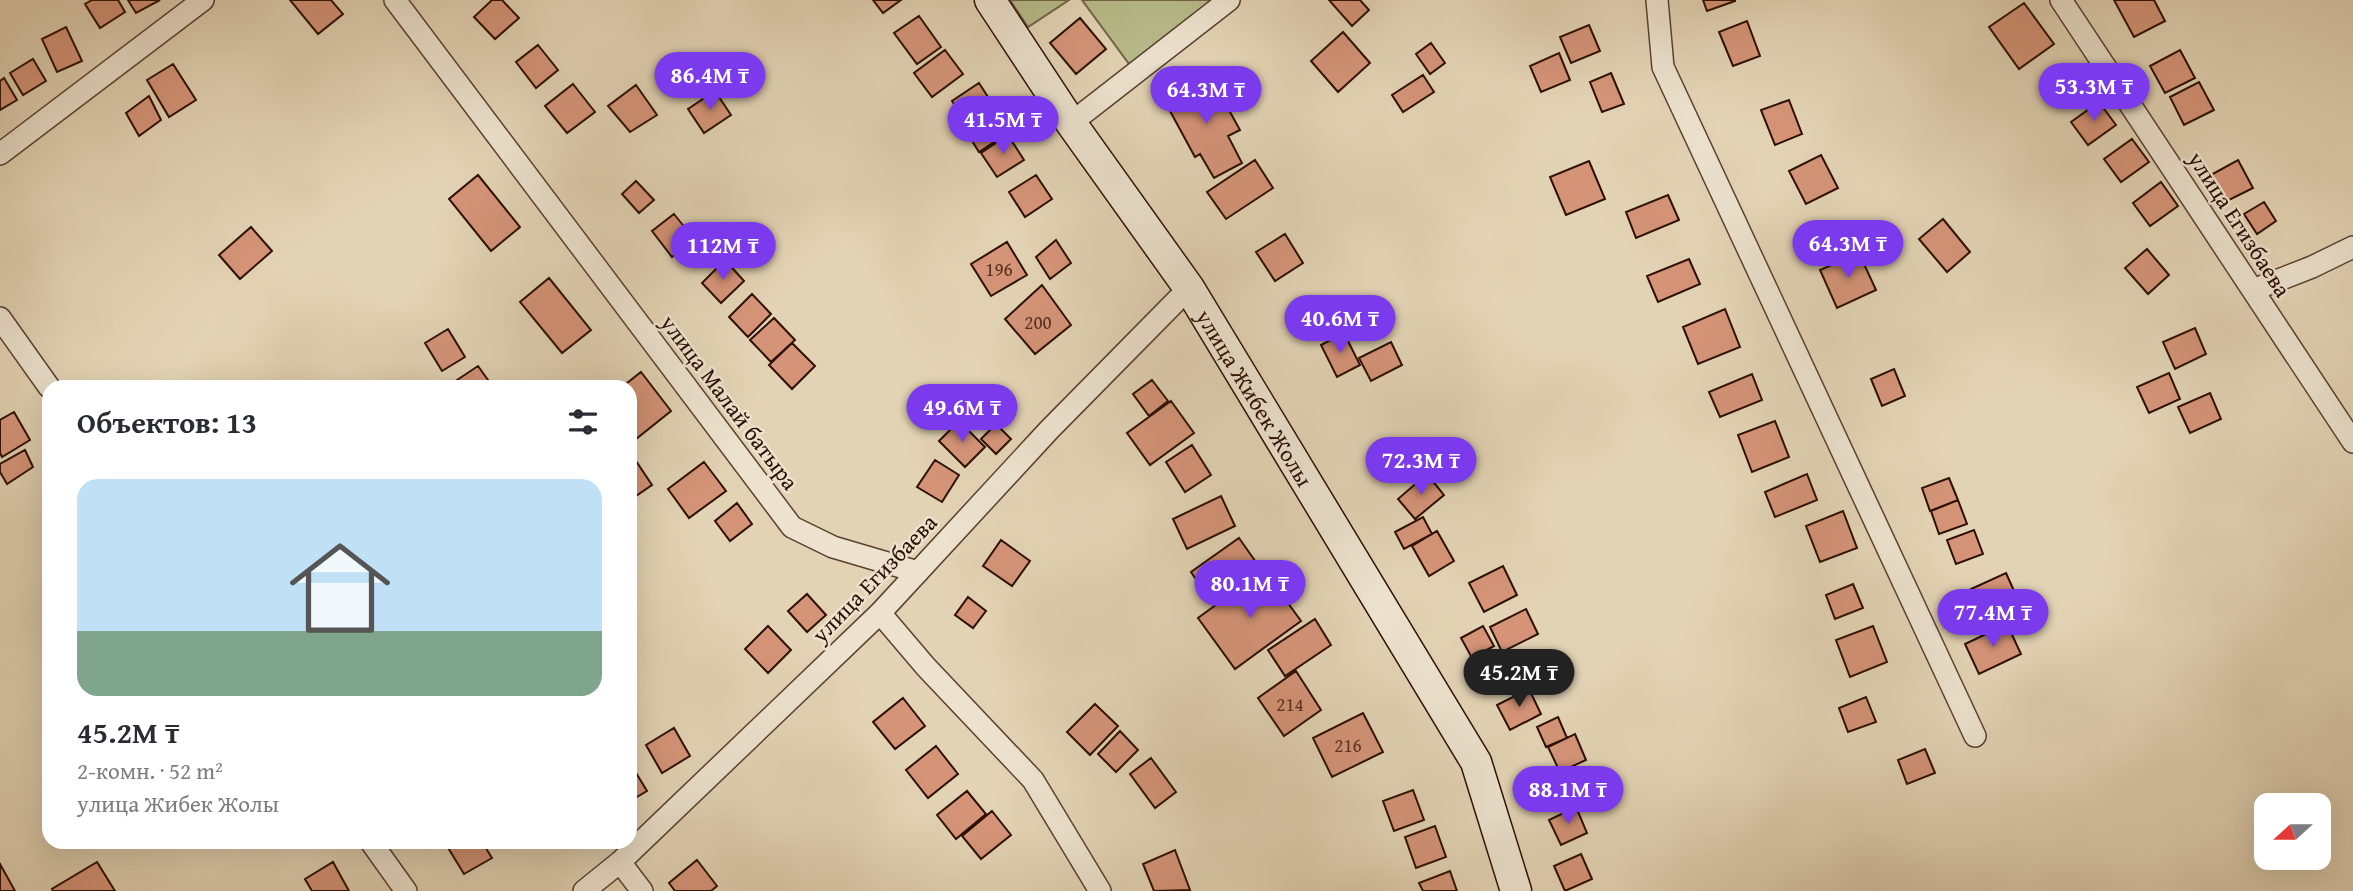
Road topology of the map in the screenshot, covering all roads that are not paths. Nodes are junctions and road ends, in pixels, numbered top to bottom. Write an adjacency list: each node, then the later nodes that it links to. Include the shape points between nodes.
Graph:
1 (203, 0): 8 (street)
2 (395, 0): 15 (street, улица Малай батыра, via 792,527 833,547)
3 (990, 0): 7 (main road, улица Жибек Жолы)
4 (1229, 0): 7 (street)
5 (1657, 0): 17 (street, via 1663,67)
6 (2061, 0): 11 (street, улица Егизбаева)
7 (1071, 123): 10 (main road, улица Жибек Жолы)
8 (0, 154)
9 (2353, 247): 11 (street)
10 (1189, 288): 15 (street, улица Егизбаева); 26 (main road, улица Жибек Жолы, via 1476,762)
11 (2253, 290): 14 (street, улица Егизбаева)
12 (0, 318): 13 (street)
13 (44, 380)
14 (2353, 442)
15 (918, 572): 16 (street, улица Егизбаева)
16 (880, 613): 18 (street, улица Егизбаева); 25 (street, via 1033,780)
17 (1976, 736)
18 (637, 846)
19 (376, 849): 22 (street)
20 (634, 849): 21 (street, улица Егизбаева)
21 (620, 862): 23 (street, улица Егизбаева); 24 (street)
22 (406, 891)
23 (584, 891)
24 (642, 891)
25 (1100, 891)
26 (1516, 891)

